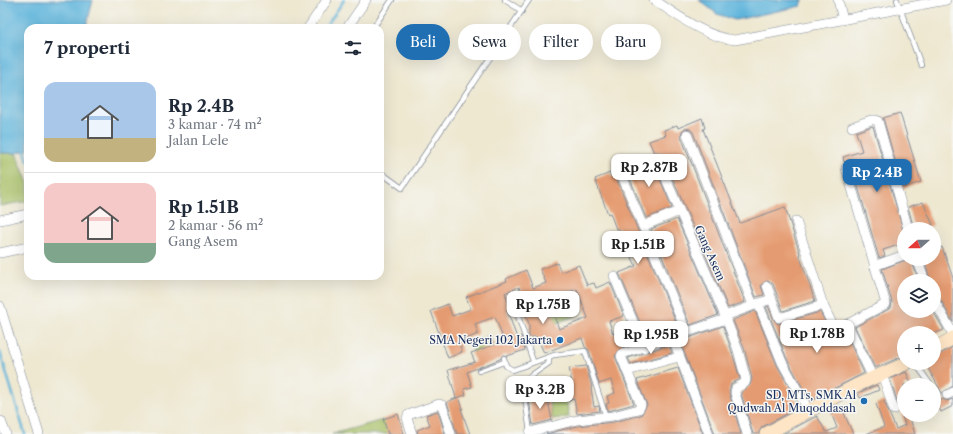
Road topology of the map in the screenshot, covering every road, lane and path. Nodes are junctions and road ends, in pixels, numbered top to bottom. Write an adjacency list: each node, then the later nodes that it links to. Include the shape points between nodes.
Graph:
1 (327, 0): 12 (street)
2 (366, 0): 13 (street)
3 (392, 0): 14 (lane)
4 (505, 0): 10 (lane)
5 (529, 0): 10 (lane)
6 (654, 0): 11 (street, via 701,30 730,40)
7 (838, 0): 11 (street)
8 (946, 0): 9 (street)
9 (898, 4): 11 (street); 15 (lane)
10 (522, 11): 20 (lane, via 402,188)
11 (843, 20)
12 (311, 24)
13 (350, 24)
14 (376, 24)
15 (921, 65)
16 (852, 127): 26 (street, via 871,120 878,121)
17 (686, 134): 36 (street)
18 (657, 158): 22 (street, Gang Asem)
19 (846, 168): 31 (street)
20 (384, 175)
21 (623, 178): 27 (street)
22 (679, 211): 27 (street); 40 (street, Gang Asem)
23 (24, 215): 24 (street)
24 (0, 220)
25 (796, 221): 37 (street)
26 (906, 222)
27 (643, 226): 42 (street)
28 (24, 248): 29 (street)
29 (0, 253)
30 (897, 258): 31 (street)
31 (874, 266): 41 (street, via 886,304)
32 (614, 276): 47 (street)
33 (767, 286): 34 (street)
34 (771, 299): 36 (street); 37 (street, via 777,316 781,318)
35 (514, 304): 50 (lane)
36 (755, 304): 40 (street); 56 (street, via 782,362)
37 (823, 305): 41 (street, via 835,329)
38 (0, 306): 61 (street)
39 (941, 313): 43 (street)
40 (726, 317): 42 (street); 65 (street, Gang Asem, via 746,378 745,383 734,391)
41 (848, 324): 54 (street)
42 (686, 332): 44 (street)
43 (953, 334)
44 (672, 336): 47 (street); 49 (street)
45 (953, 338): 46 (street)
46 (941, 345)
47 (644, 348): 53 (street, via 622,354)
48 (549, 357): 50 (lane); 57 (lane, via 584,350); 59 (lane, via 548,363 523,384)
49 (679, 357): 53 (street); 64 (street)
50 (534, 361): 52 (lane, via 516,369 508,368 504,360)
51 (897, 367): 54 (street)
52 (479, 371)
53 (627, 371): 57 (street, via 640,407)
54 (878, 376): 55 (street); 56 (street)
55 (894, 410)
56 (809, 411): 66 (street)
57 (606, 417): 59 (street, via 577,420)
58 (1, 421): 60 (street)
59 (530, 433)
60 (6, 434)
61 (39, 434)
62 (412, 434): 63 (street, via 408,415 439,404 442,405)
63 (451, 434)
64 (709, 434)
65 (747, 434)
66 (766, 434)

